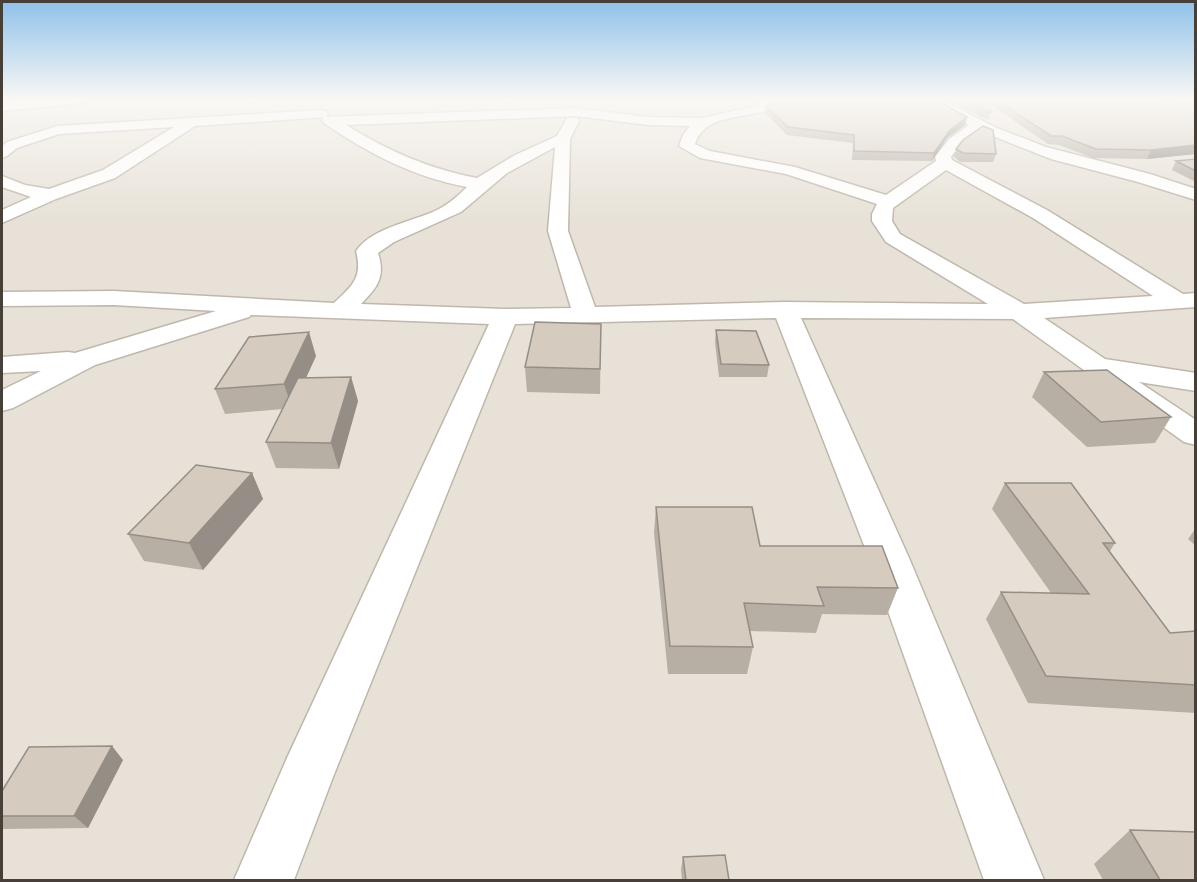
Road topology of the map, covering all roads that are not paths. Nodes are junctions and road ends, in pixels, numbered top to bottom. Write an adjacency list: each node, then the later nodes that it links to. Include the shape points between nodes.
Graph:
1 (28, 140): 9 (street)
2 (163, 140): 15 (street, via 109,174)
3 (361, 140): 14 (street, via 411,166)
4 (558, 140): 14 (street, via 525,154)
5 (563, 140): 25 (street, via 558,231)
6 (688, 140): 17 (street, via 687,146 694,151 789,170)
7 (957, 140): 10 (street, via 946,152)
8 (1018, 140): 12 (street, via 1056,155)
9 (5, 148)
10 (945, 163): 17 (street); 20 (street)
11 (1157, 165): 12 (street)
12 (1119, 170): 16 (street)
13 (2, 181): 15 (street)
14 (480, 184): 23 (street, via 455,207 378,242 367,251 367,284)
15 (50, 195): 18 (street)
16 (1196, 195)
17 (887, 201): 24 (street, via 881,213 882,226 893,238)
18 (2, 217)
19 (2, 299): 21 (street, via 114,298)
20 (1187, 301): 24 (street)
21 (256, 308): 23 (street); 27 (street)
22 (785, 310): 24 (street); 25 (street); 34 (street, via 889,558)
23 (339, 312): 26 (street)
24 (1019, 312): 29 (street)
25 (585, 314): 26 (street)
26 (505, 317): 33 (street)
27 (85, 359): 28 (street); 31 (street)
28 (2, 366)
29 (1094, 366): 30 (street); 32 (street)
30 (1196, 382)
31 (2, 402)
32 (1196, 435)
33 (264, 880)
34 (1014, 880)

